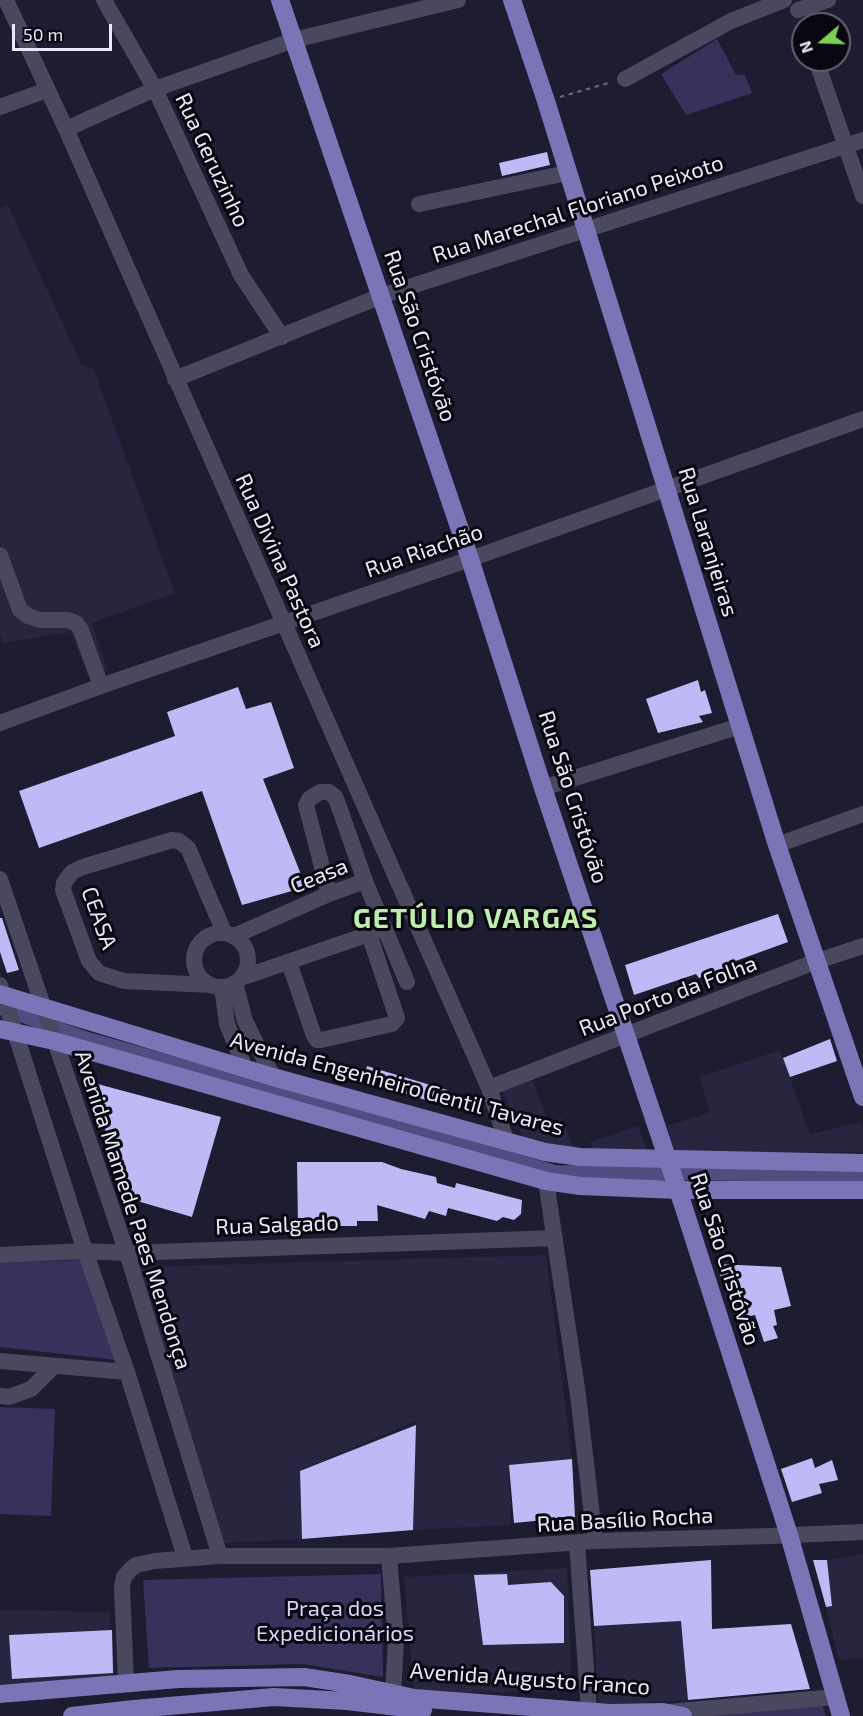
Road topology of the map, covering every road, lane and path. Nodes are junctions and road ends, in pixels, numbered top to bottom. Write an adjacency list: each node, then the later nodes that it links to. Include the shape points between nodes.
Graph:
1 (6, 0): 13 (street, Rua Divina Pastora)
2 (104, 0): 12 (street, Rua Geruzinho)
3 (280, 0): 9 (main road, Rua São Cristóvão)
4 (458, 0): 9 (street)
5 (512, 0): 14 (main road, Rua Laranjeiras)
6 (784, 0): 11 (street, via 731,21)
7 (828, 0): 8 (street)
8 (799, 11)
9 (294, 40): 12 (street); 23 (main road, Rua São Cristóvão)
10 (820, 72): 18 (street)
11 (625, 79): 14 (path)
12 (155, 89): 16 (street); 24 (street, Rua Geruzinho, via 236,265)
13 (47, 90): 15 (street); 16 (street, Rua Divina Pastora)
14 (546, 101): 19 (main road, Rua Laranjeiras)
15 (0, 107)
16 (66, 129): 25 (street, Rua Divina Pastora)
17 (863, 140): 18 (street, Rua Marechal Floriano Peixoto)
18 (846, 146): 20 (street); 22 (street, Rua Marechal Floriano Peixoto)
19 (567, 172): 21 (street); 22 (main road, Rua Laranjeiras)
20 (863, 196)
21 (419, 204)
22 (585, 231): 23 (street, Rua Marechal Floriano Peixoto); 27 (main road, Rua Laranjeiras)
23 (381, 296): 24 (street, Rua Marechal Floriano Peixoto); 29 (main road, Rua São Cristóvão)
24 (282, 337): 25 (street, Rua Marechal Floriano Peixoto)
25 (175, 379): 30 (street, Rua Divina Pastora)
26 (863, 419): 27 (street, Rua Riachão)
27 (666, 490): 29 (street, Rua Riachão); 33 (main road, Rua Laranjeiras)
28 (0, 555): 31 (street, via 20,610 40,620 76,623)
29 (470, 559): 30 (street, Rua Riachão); 34 (main road, Rua São Cristóvão)
30 (284, 624): 31 (street, Rua Riachão); 55 (street, Rua Divina Pastora)
31 (100, 686): 32 (street, Rua Riachão)
32 (0, 723)
33 (740, 726): 34 (street); 36 (main road, Rua Laranjeiras)
34 (543, 788): 50 (main road, Rua São Cristóvão)
35 (863, 814): 36 (street)
36 (777, 844): 43 (main road, Rua Laranjeiras)
37 (0, 879): 48 (street, Avenida Mamede Paes Mendonça)
38 (365, 881): 39 (street, Ceasa); 39 (street, via 338,804 329,792 320,792 306,805); 40 (street, Ceasa)
39 (329, 894): 41 (street, Ceasa)
40 (377, 932): 44 (street); 44 (street, via 397,1018 392,1024 317,1040); 45 (street)
41 (229, 934): 46 (street, Ceasa, via 242,943 248,964); 46 (street, Ceasa, via 204,937 193,960 200,978); 46 (street, CEASA, via 188,848 179,841 84,867 72,872 64,883 63,890 89,961 99,973 124,981)
42 (863, 946): 43 (street, Rua Porto da Folha)
43 (817, 961): 50 (street, Rua Porto da Folha); 52 (main road, Rua Laranjeiras)
44 (289, 962): 46 (street)
45 (407, 982)
46 (227, 983): 53 (street, Ceasa, via 227,1024); 54 (street, Ceasa)
47 (2, 994): 48 (main road, Avenida Engenheiro Gentil Tavares); 49 (street)
48 (46, 1012): 51 (street, Avenida Mamede Paes Mendonça); 53 (main road, Avenida Engenheiro Gentil Tavares)
49 (11, 1031): 51 (main road); 64 (street)
50 (625, 1035): 55 (street, Rua Porto da Folha); 58 (main road, Rua São Cristóvão)
51 (53, 1038): 60 (main road); 65 (street, Avenida Mamede Paes Mendonça)
52 (858, 1064): 56 (main road, Rua Laranjeiras)
53 (245, 1068): 54 (main road, Avenida Engenheiro Gentil Tavares)
54 (273, 1077): 57 (main road, Avenida Engenheiro Gentil Tavares)
55 (489, 1088): 57 (street, Rua Divina Pastora)
56 (863, 1097)
57 (507, 1143): 58 (main road, Avenida Engenheiro Gentil Tavares, via 580,1157)
58 (667, 1159): 59 (main road, Avenida Engenheiro Gentil Tavares); 61 (main road, Rua São Cristóvão)
59 (863, 1162)
60 (546, 1181): 61 (main road, via 580,1186); 63 (street)
61 (678, 1188): 62 (main road); 72 (main road, Rua São Cristóvão)
62 (863, 1190)
63 (555, 1238): 65 (street, Rua Salgado); 73 (street)
64 (85, 1251): 65 (street, Rua Salgado); 66 (street, Rua Salgado); 69 (street)
65 (126, 1253): 75 (street, Avenida Mamede Paes Mendonça)
66 (0, 1255)
67 (0, 1361): 68 (street)
68 (54, 1366): 69 (street); 70 (street, via 31,1389)
69 (127, 1372): 76 (street)
70 (0, 1396)
71 (863, 1532): 72 (street, Rua Basílio Rocha)
72 (789, 1535): 73 (street, Rua Basílio Rocha); 81 (main road, Rua São Cristóvão)
73 (595, 1541): 74 (street, Rua Basílio Rocha)
74 (577, 1543): 77 (street, Rua Basílio Rocha); 82 (street)
75 (220, 1556): 76 (street); 77 (street)
76 (185, 1557): 78 (street, via 136,1565 124,1577)
77 (389, 1557): 79 (street, via 396,1639)
78 (126, 1683): 79 (main road, Avenida Augusto Franco, via 304,1677); 80 (main road, Avenida Augusto Franco)
79 (393, 1693): 82 (main road, Avenida Augusto Franco, via 414,1698)
80 (0, 1694)
81 (836, 1697): 83 (street, Avenida Augusto Franco); 87 (main road, Rua São Cristóvão)
82 (589, 1711): 83 (main road, Avenida Augusto Franco)
83 (663, 1712): 86 (main road, Avenida Augusto Franco)
84 (72, 1716): 85 (main road, Avenida Augusto Franco, via 274,1697)
85 (532, 1716)
86 (683, 1716)
87 (841, 1716)

